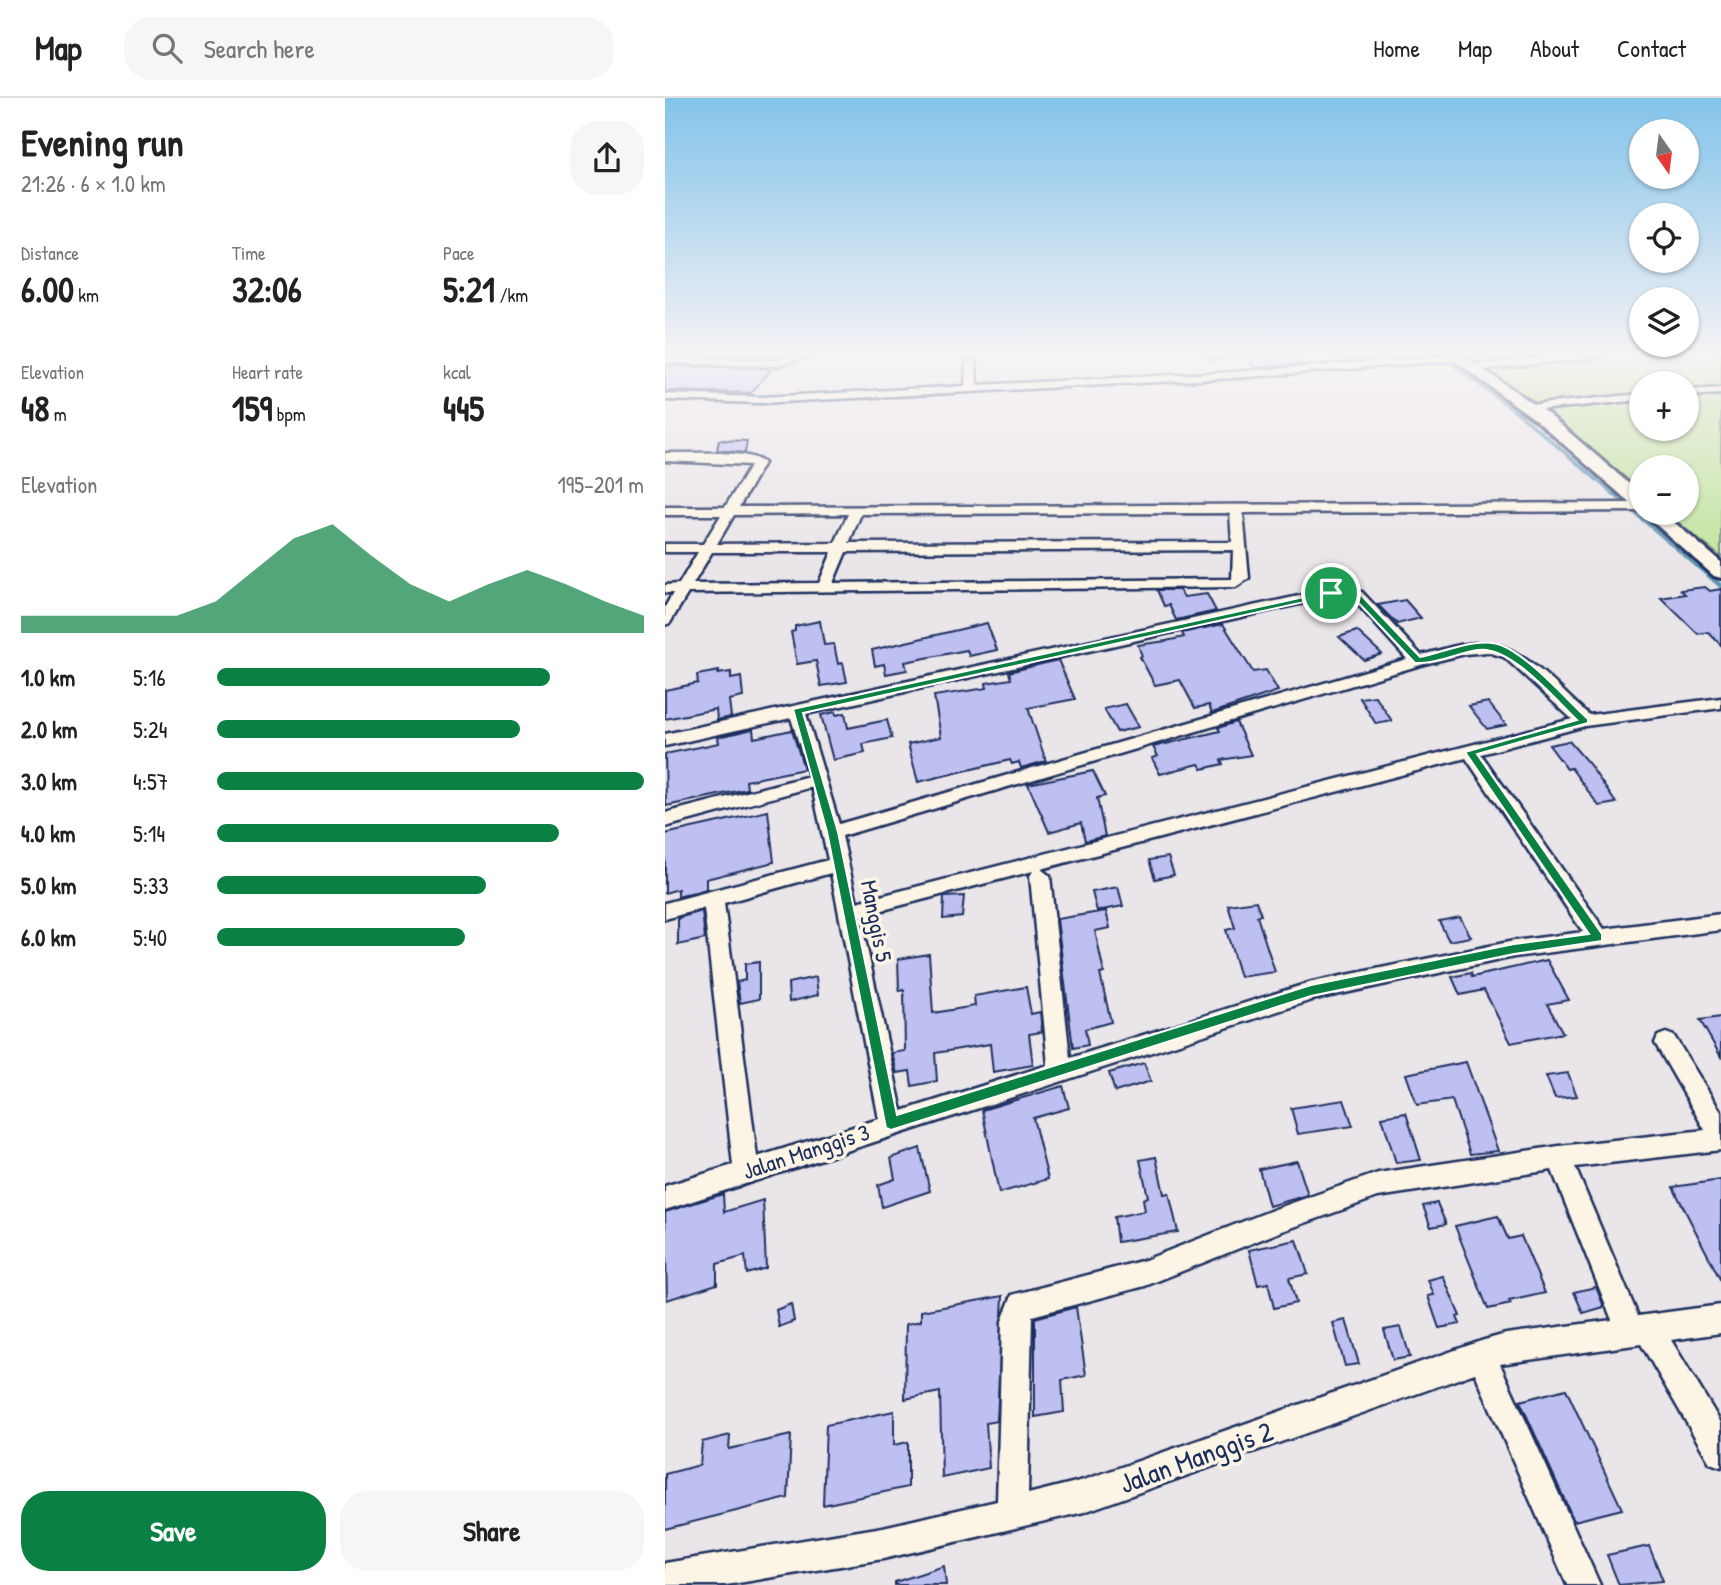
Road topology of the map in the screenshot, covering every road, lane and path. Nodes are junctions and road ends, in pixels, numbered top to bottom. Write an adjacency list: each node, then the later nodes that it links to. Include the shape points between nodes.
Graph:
1 (1547, 423): 3 (street)
2 (665, 457): 8 (street, via 757,461)
3 (1629, 495)
4 (1629, 505): 6 (street)
5 (856, 510): 6 (street); 8 (street); 13 (street)
6 (1236, 510): 10 (street)
7 (665, 511): 8 (street)
8 (730, 511): 12 (street)
9 (1666, 525): 14 (street)
10 (1239, 546): 13 (street); 15 (street, via 1241,581 1236,583)
11 (665, 548): 12 (street)
12 (708, 548): 13 (street); 17 (street)
13 (841, 548): 15 (street)
14 (1721, 572)
15 (824, 588): 17 (street)
16 (665, 589): 17 (street)
17 (684, 589): 18 (street)
18 (665, 620)
19 (1418, 661): 21 (street, via 1367,604 1344,593 1264,606); 22 (street, via 1497,647 1527,667); 27 (street)
20 (1721, 703): 22 (street)
21 (797, 711): 23 (street); 25 (street)
22 (1584, 721): 24 (street)
23 (665, 740)
24 (1471, 752): 32 (street); 34 (street)
25 (819, 779): 26 (street); 27 (street)
26 (665, 820)
27 (833, 832): 28 (street)
28 (839, 864): 30 (street, Manggis 5); 32 (street, Manggis 5)
29 (1039, 876): 36 (street)
30 (713, 898): 31 (street, Manggis 5); 40 (street)
31 (665, 911)
32 (847, 912): 37 (street, Manggis 5)
33 (1721, 922): 34 (street, Jalan Manggis 3)
34 (1598, 937): 36 (street, Jalan Manggis 3, via 1469,957 1311,990)
35 (1666, 1043): 38 (street)
36 (1060, 1070): 37 (street, Jalan Manggis 3)
37 (891, 1123): 40 (street, Jalan Manggis 3)
38 (1721, 1137): 39 (street)
39 (1559, 1157): 43 (street); 46 (street, via 1378,1185 1145,1273 1022,1305 1016,1321)
40 (746, 1171): 41 (street, Jalan Manggis 3)
41 (665, 1198)
42 (1721, 1319): 43 (street, Jalan Manggis 2)
43 (1639, 1329): 44 (street, Jalan Manggis 2, via 1535,1342); 45 (street)
44 (1481, 1355): 46 (street, Jalan Manggis 2, via 1084,1496); 48 (street)
45 (1721, 1452)
46 (1011, 1513): 47 (street, Jalan Manggis 2, via 883,1543)
47 (665, 1580)
48 (1584, 1585)

